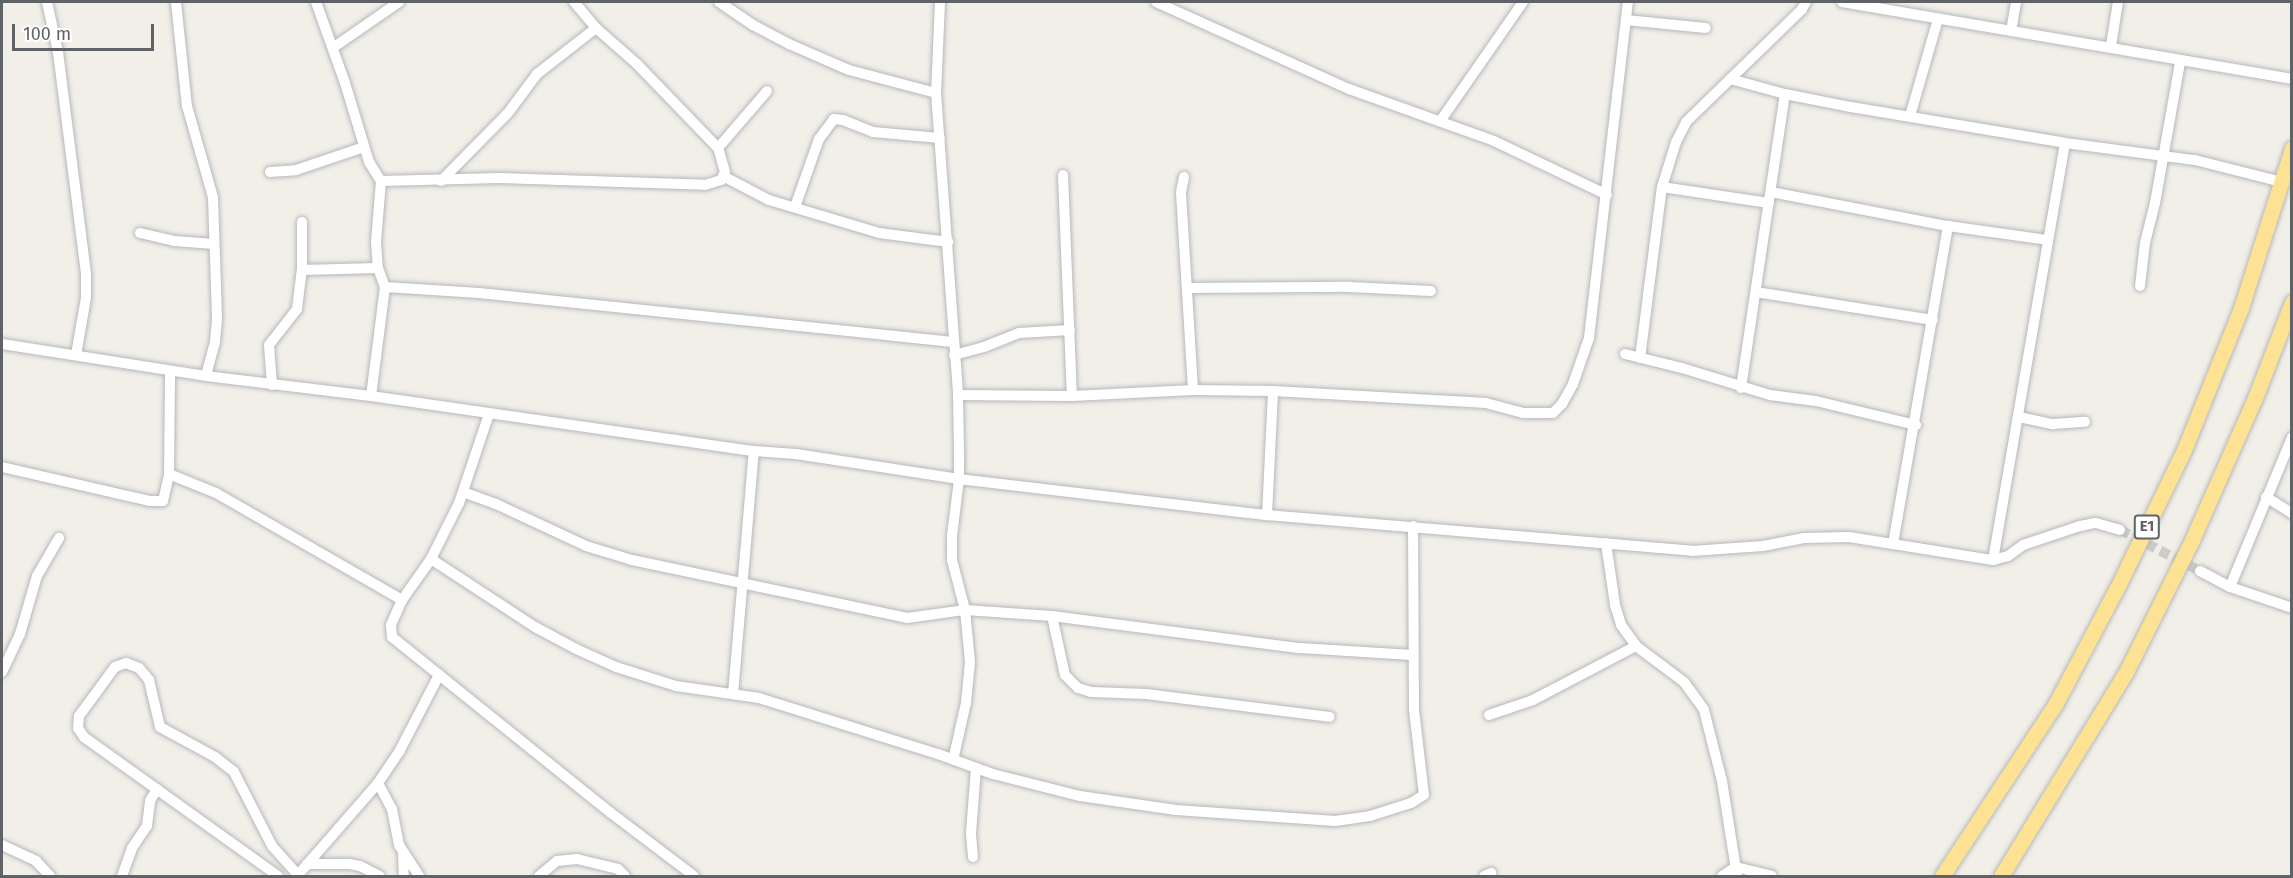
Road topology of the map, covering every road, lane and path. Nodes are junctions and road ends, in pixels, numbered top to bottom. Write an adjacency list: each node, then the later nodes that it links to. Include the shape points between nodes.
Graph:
1 (47, 2): 67 (street, via 58,52 86,275)
2 (176, 2): 53 (street, via 187,106 213,197)
3 (316, 2): 22 (street)
4 (399, 2): 22 (street)
5 (574, 2): 18 (street)
6 (719, 2): 27 (street, via 753,25 849,70)
7 (1156, 2): 14 (street)
8 (1523, 2): 30 (street)
9 (1628, 2): 17 (street)
10 (1806, 2): 24 (street)
11 (1842, 2): 16 (street)
12 (2016, 2): 20 (street)
13 (2118, 2): 21 (street)
14 (1174, 4): 30 (street, via 1349,89)
15 (940, 5): 27 (street)
16 (1938, 19): 20 (street); 29 (street)
17 (1626, 20): 19 (street); 45 (street)
18 (596, 28): 34 (street, via 637,64); 42 (street, via 542,70 508,113)
19 (1706, 28)
20 (2011, 31): 21 (street)
21 (2111, 46): 23 (street)
22 (334, 47): 33 (street)
23 (2180, 62): 25 (street); 36 (street)
24 (1730, 79): 28 (street); 44 (street, via 1686,122)
25 (2292, 79)
26 (767, 91): 34 (street)
27 (936, 93): 31 (street)
28 (1785, 94): 29 (street); 46 (street)
29 (1910, 116): 32 (street)
30 (1441, 120): 45 (street)
31 (940, 138): 47 (street, via 873,132 834,119 819,139); 52 (street)
32 (2065, 143): 36 (street); 51 (street)
33 (364, 147): 37 (street, via 296,170); 41 (street)
34 (718, 148): 39 (street)
35 (2292, 148): 43 (highway, E1)
36 (2163, 155): 43 (street); 56 (street)
37 (270, 172)
38 (1063, 175): 63 (street)
39 (723, 176): 42 (street, via 705,184 499,178); 47 (street, via 769,200)
40 (1184, 177): 58 (street, via 1181,193)
41 (381, 181): 42 (street); 54 (street)
42 (441, 182)
43 (2281, 182): 134 (highway, E1, via 2241,308 2169,482 2056,703)
44 (1662, 187): 46 (street); 69 (street)
45 (1607, 195): 75 (street, via 1589,338 1573,384 1553,413 1523,412 1486,403)
46 (1770, 198): 49 (street); 60 (street)
47 (795, 207): 52 (street, via 891,236)
48 (302, 222): 55 (street)
49 (1948, 226): 51 (street); 62 (street)
50 (140, 233): 53 (street)
51 (2047, 240): 80 (street)
52 (948, 242): 64 (street)
53 (214, 244): 71 (street, via 217,319)
54 (378, 268): 55 (street); 57 (street)
55 (302, 270): 72 (street, via 297,309 268,345)
56 (2140, 286)
57 (384, 287): 64 (street, via 478,293); 77 (street)
58 (1187, 288): 59 (street, via 1349,286); 74 (street)
59 (1431, 291)
60 (1756, 292): 62 (street); 73 (street)
61 (2292, 302): 135 (highway, via 2192,540 2126,672)
62 (1933, 320): 82 (street)
63 (1070, 330): 68 (street, via 1019,333); 78 (street)
64 (952, 342): 68 (street)
65 (2, 344): 67 (street)
66 (1625, 354): 69 (street)
67 (76, 355): 70 (street)
68 (954, 355): 76 (street)
69 (1640, 358): 73 (street)
70 (170, 370): 71 (street); 86 (street)
71 (206, 376): 72 (street)
72 (272, 385): 77 (street)
73 (1742, 388): 82 (street)
74 (1193, 390): 75 (street); 78 (street)
75 (1273, 391): 91 (street)
76 (958, 395): 78 (street); 87 (street)
77 (371, 396): 79 (street)
78 (1072, 396)
79 (489, 414): 84 (street); 88 (street)
80 (2019, 417): 81 (street, via 2053,424); 98 (street)
81 (2085, 422)
82 (1916, 424): 96 (street)
83 (2292, 437): 89 (street)
84 (754, 451): 87 (street); 100 (street)
85 (2, 467): 86 (street, via 158,503 164,499)
86 (169, 474): 102 (street, via 216,493)
87 (959, 479): 91 (street); 104 (street, via 952,560)
88 (463, 492): 97 (street); 100 (street, via 586,546 632,560)
89 (2266, 497): 90 (street); 101 (street)
90 (2292, 513)
91 (1267, 515): 92 (street)
92 (1413, 526): 95 (street); 107 (street)
93 (2120, 530): 98 (street, via 2096,523 2080,525)
94 (59, 538): 108 (street, via 37,576 20,634)
95 (1606, 543): 96 (street, via 1692,551 1763,546 1804,538 1850,537); 106 (street, via 1618,615)
96 (1893, 544): 98 (street)
97 (431, 560): 102 (street); 110 (street, via 535,627 586,654 676,686)
98 (1993, 560)
99 (2200, 571): 101 (street)
100 (744, 582): 104 (street, via 907,618); 110 (street)
101 (2230, 587): 103 (street)
102 (402, 600): 109 (street, via 391,625 392,637)
103 (2292, 608)
104 (965, 610): 105 (street); 113 (street, via 970,662 966,704)
105 (1052, 616): 107 (street, via 1300,648); 112 (street, via 1065,675 1078,688)
106 (1636, 646): 111 (street, via 1533,700); 121 (street, via 1684,682 1704,710 1722,781)
107 (1412, 655): 114 (street, via 1424,795 1371,816 1335,820 1176,810 1080,796)
108 (2, 672)
109 (439, 675): 115 (street); 131 (street)
110 (733, 694): 113 (street, via 759,698)
111 (1489, 715)
112 (1330, 717)
113 (953, 760): 114 (street)
114 (976, 768): 119 (street)
115 (378, 783): 118 (street, via 392,809 396,839); 120 (street)
116 (157, 789): 123 (street, via 150,801 147,826 132,848); 124 (street); 125 (street, via 84,738 78,728 79,716 115,667 126,663 139,668 149,680 160,727 234,771 272,846)
117 (2, 845): 122 (street, via 36,861)
118 (403, 852): 127 (street); 128 (street)
119 (973, 857)
120 (308, 864): 125 (street); 126 (street, via 349,864)
121 (1737, 872): 132 (street); 133 (street)
122 (50, 876)
123 (122, 876)
124 (278, 876)
125 (298, 876)
126 (380, 876)
127 (404, 876)
128 (419, 876)
129 (539, 876): 130 (street, via 557,861 577,859 618,869)
130 (625, 876)
131 (694, 876)
132 (1722, 876)
133 (1772, 876)
134 (1942, 876)
135 (2001, 876)

